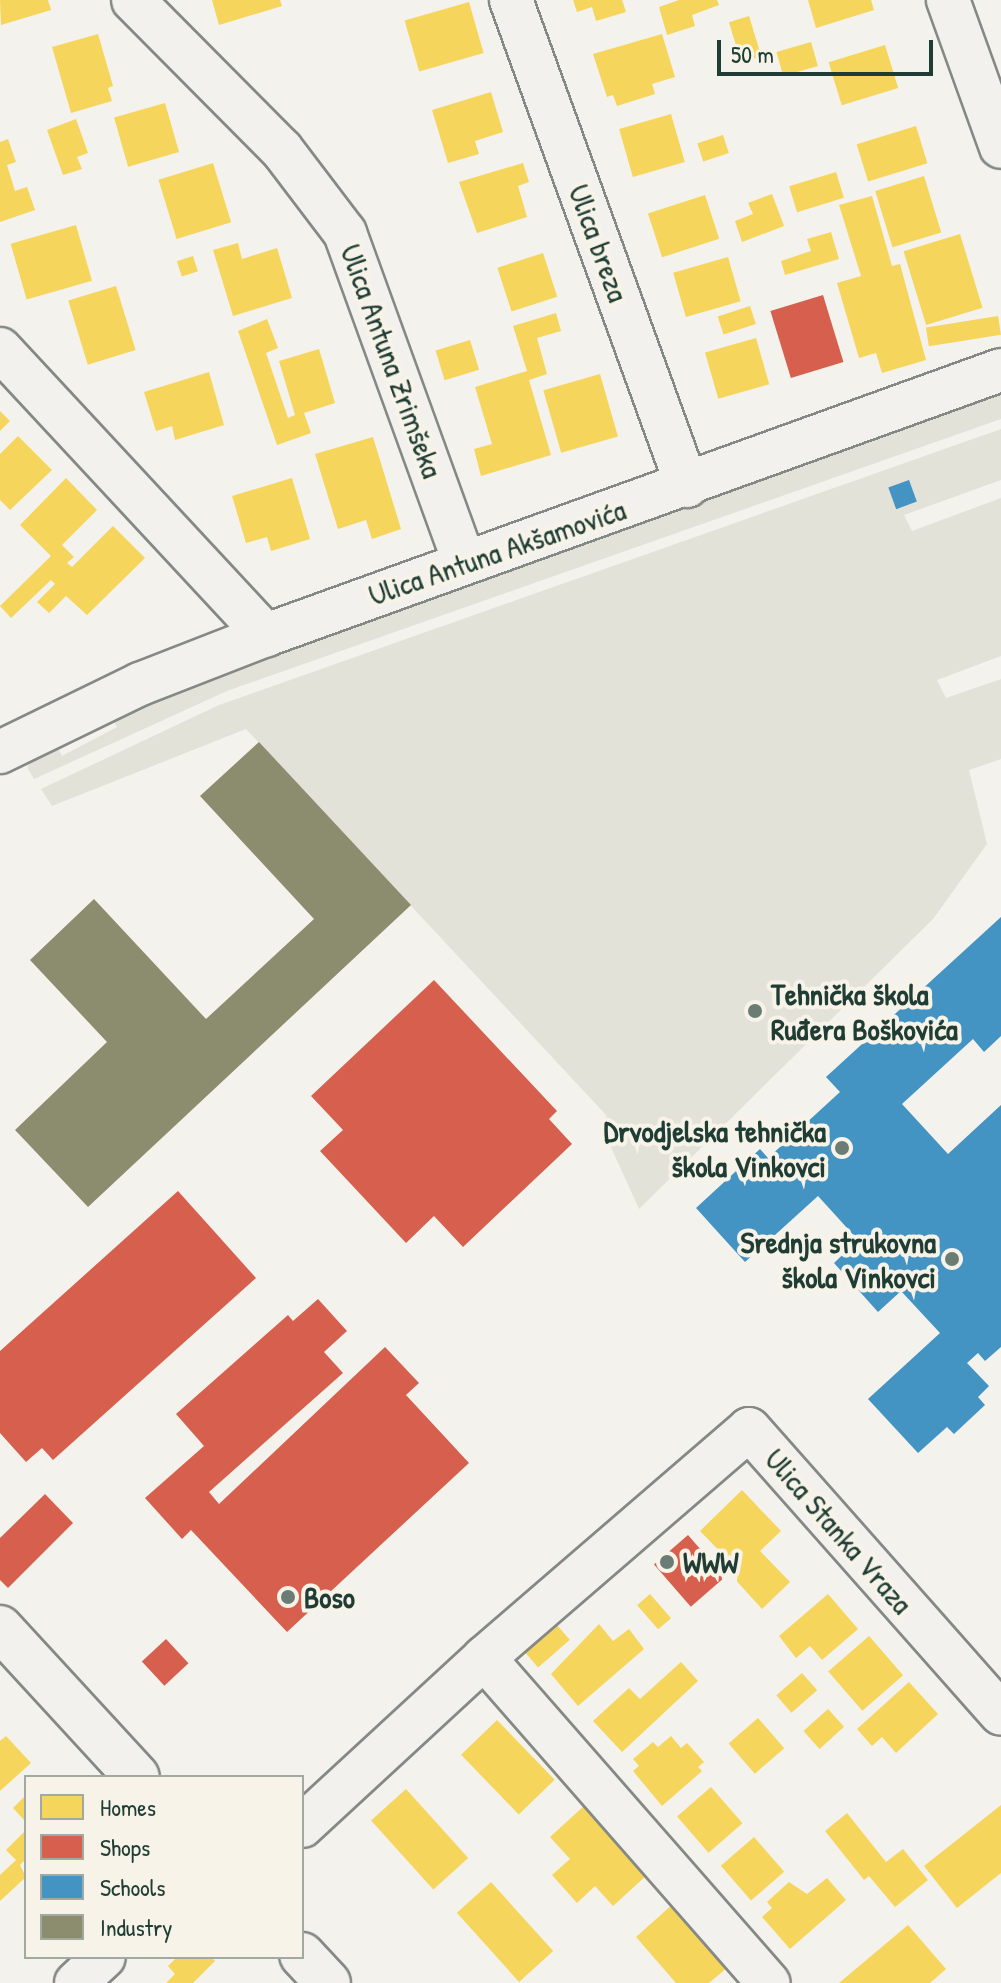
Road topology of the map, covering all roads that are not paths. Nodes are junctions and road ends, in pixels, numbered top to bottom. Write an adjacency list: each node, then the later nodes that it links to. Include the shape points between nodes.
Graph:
1 (133, 0): 8 (street, Ulica Antuna Zrimšeka, via 282,150 345,233)
2 (511, 0): 7 (street, Ulica breza)
3 (948, 0): 4 (street)
4 (1001, 147)
5 (0, 349): 9 (street)
6 (1001, 370): 7 (street, Ulica Antuna Akšamovića)
7 (687, 486): 8 (street, Ulica Antuna Akšamovića)
8 (464, 561): 9 (street, Ulica Antuna Akšamovića)
9 (266, 635): 10 (street, Ulica Antuna Akšamovića, via 140,684)
10 (0, 752)
11 (0, 1628): 14 (main road)
12 (484, 1658): 13 (street, Ulica Stanka Vraza, via 749,1429); 15 (street, Ulica Stanka Vraza); 20 (street)
13 (1001, 1714)
14 (135, 1775)
15 (304, 1824)
16 (304, 1957): 19 (main road)
17 (102, 1959): 18 (street)
18 (76, 1983)
19 (328, 1983)
20 (769, 1983)

